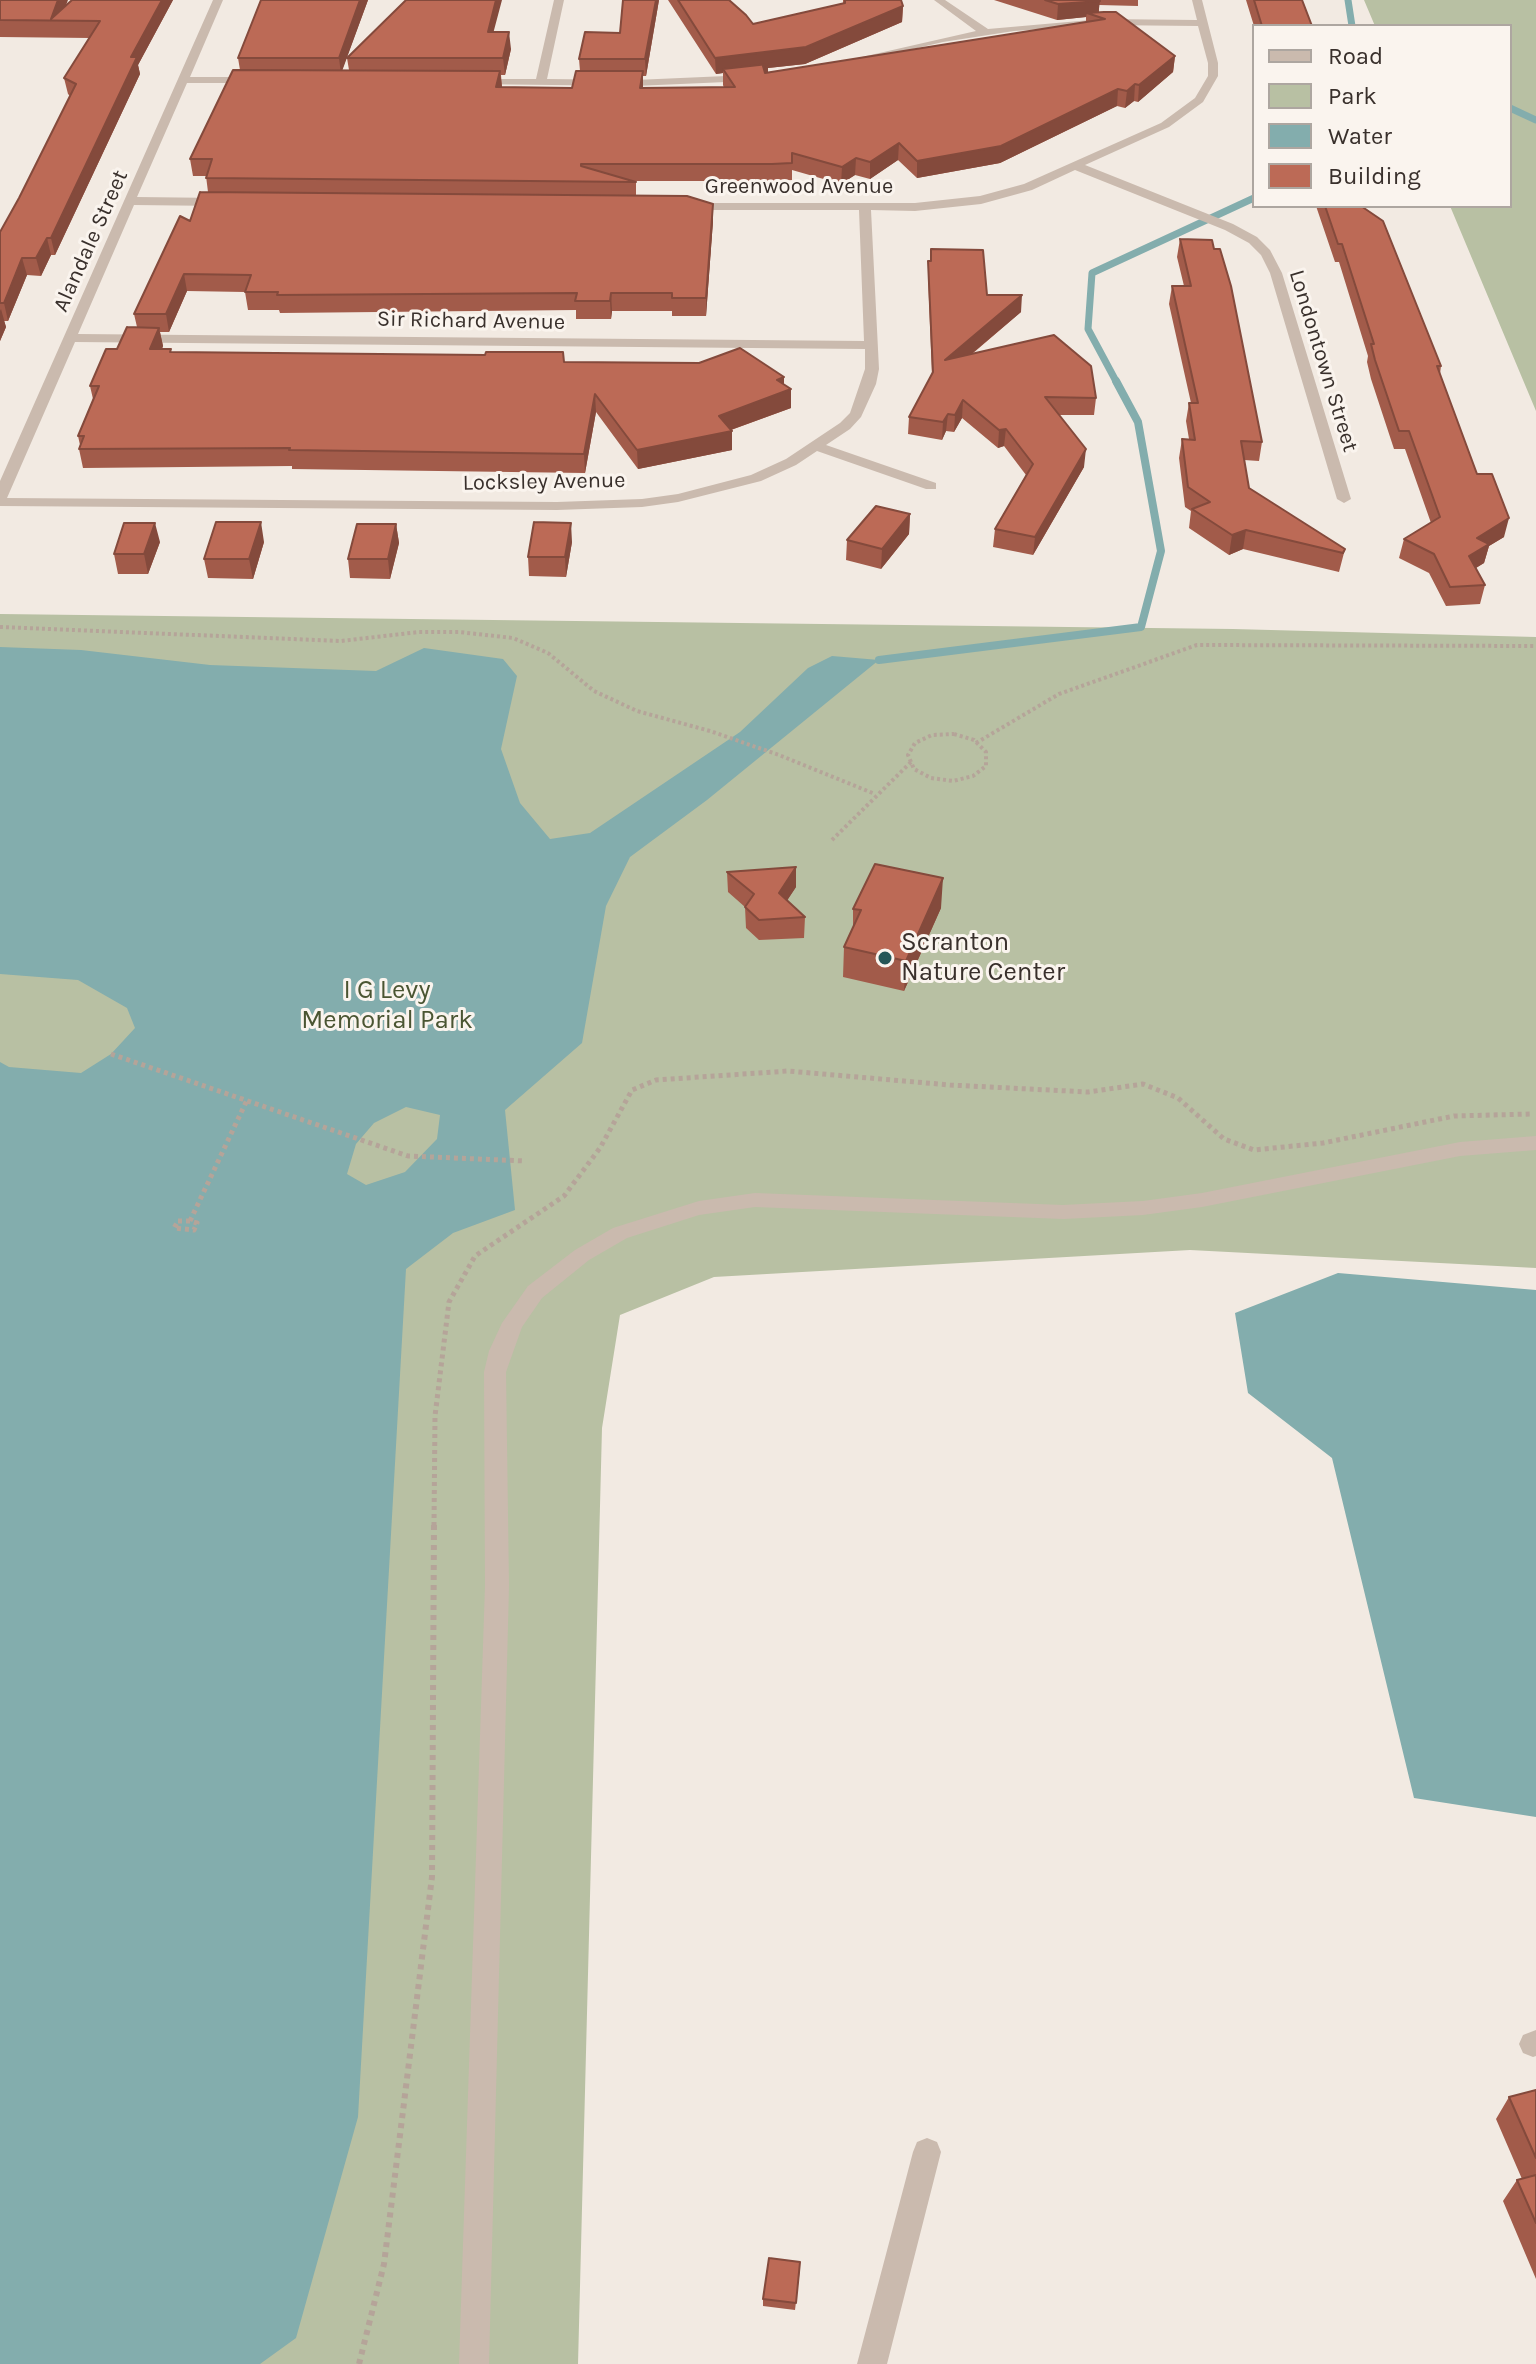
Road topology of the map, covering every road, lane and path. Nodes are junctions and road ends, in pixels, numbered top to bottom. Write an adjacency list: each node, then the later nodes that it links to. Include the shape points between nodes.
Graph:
1 (218, 0): 9 (street, Alandale Street)
2 (559, 0): 12 (street)
3 (939, 0): 6 (street)
4 (1197, 0): 5 (street, Greenwood Avenue)
5 (1204, 23): 6 (street, via 1086,23); 13 (street, Greenwood Avenue, via 1213,76 1199,100 1165,125)
6 (986, 32): 7 (street)
7 (821, 68)
8 (765, 76): 12 (street)
9 (184, 80): 10 (street); 14 (street, Alandale Street)
10 (262, 80)
11 (464, 82): 12 (street)
12 (541, 82)
13 (1076, 166): 17 (street, Greenwood Avenue, via 981,200); 23 (street, Londontown Street, via 1229,227 1266,253)
14 (131, 201): 15 (street); 18 (street, Alandale Street)
15 (242, 202)
16 (669, 206): 17 (street, Greenwood Avenue)
17 (865, 208): 19 (street, Locksley Avenue)
18 (70, 338): 19 (street, Sir Richard Avenue); 22 (street, Alandale Street)
19 (871, 345): 20 (street, Locksley Avenue, via 872,369 856,414)
20 (817, 446): 21 (street); 22 (street, Locksley Avenue, via 756,478 642,503)
21 (931, 486)
22 (0, 499)
23 (1344, 499)
24 (0, 627): 28 (path, via 341,641 419,632 513,638 548,653 594,691 637,711 779,755)
25 (1536, 646): 26 (path, via 1197,645 1059,694)
26 (976, 743): 27 (path, via 954,734 932,735 915,743 908,755); 27 (path, via 986,752 986,766 973,776 953,781 931,778)
27 (911, 762): 28 (path)
28 (875, 794): 29 (path)
29 (832, 840)
30 (111, 1054): 31 (path)
31 (247, 1100): 34 (path, via 408,1156); 35 (path)
32 (1536, 1115): 37 (path, via 1454,1116 1323,1143 1254,1150 1224,1139 1178,1098 1143,1084 1088,1092 788,1071 656,1080 632,1090 600,1148 564,1196 475,1256 449,1302 435,1416 432,1877 384,2264)
33 (1536, 1143): 38 (street, via 1460,1149 1143,1208 1063,1212 755,1200 699,1208 620,1233 535,1292 513,1323 495,1372 497,1586)
34 (525, 1161)
35 (190, 1221)
36 (927, 2152): 39 (street)
37 (359, 2364)
38 (474, 2364)
39 (872, 2364)

